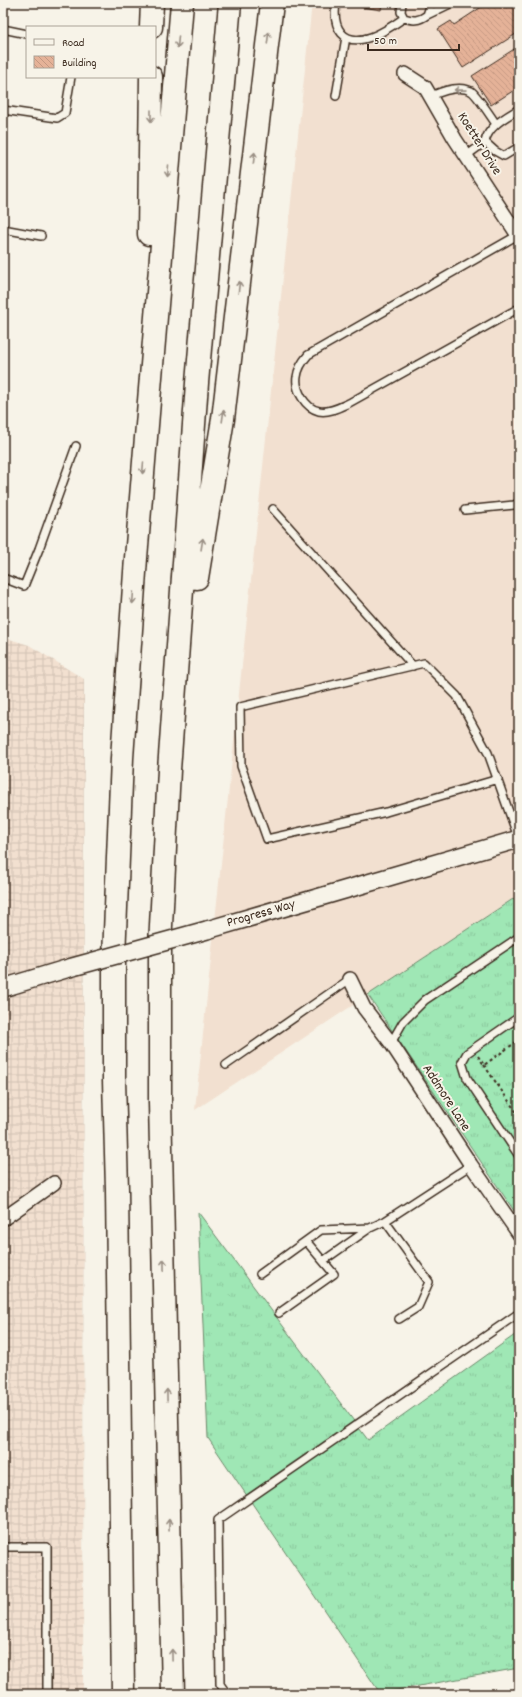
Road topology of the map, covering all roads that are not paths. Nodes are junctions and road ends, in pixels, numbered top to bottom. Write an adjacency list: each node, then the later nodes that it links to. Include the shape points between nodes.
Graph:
1 (152, 3): 11 (highway)
2 (182, 3): 30 (highway, one-way to 30)
3 (230, 3): 37 (highway, via 198,375)
4 (272, 3): 37 (highway, one-way to 4, via 223,418)
5 (336, 3): 14 (lane, via 334,18 337,29)
6 (402, 3): 10 (lane, via 401,12)
7 (431, 3): 9 (lane)
8 (452, 3): 9 (lane)
9 (427, 15): 10 (lane, via 421,20 412,21)
10 (404, 18): 14 (lane, via 371,37)
11 (151, 26)
12 (3, 29): 13 (lane)
13 (26, 34)
14 (346, 37): 18 (lane)
15 (405, 74): 19 (street, Koetter Drive, via 425,87)
16 (71, 78): 21 (lane, via 65,113 57,118)
17 (151, 78): 30 (highway, one-way to 30)
18 (336, 96)
19 (431, 96): 22 (lane, one-way to 19, via 473,91 444,90); 25 (street, Koetter Drive)
20 (519, 109): 22 (lane)
21 (3, 110)
22 (496, 124): 23 (lane, via 486,135)
23 (485, 142): 24 (lane, via 504,156); 25 (lane)
24 (519, 147)
25 (466, 156): 28 (street, Koetter Drive)
26 (3, 229): 27 (lane)
27 (41, 236)
28 (519, 236): 29 (lane, via 308,355 296,378 298,388 308,406 319,411 330,411 349,403)
29 (519, 308)
30 (145, 443): 61 (highway, one-way to 61, via 122,758 113,965)
31 (76, 446): 35 (lane, via 24,586)
32 (519, 503): 34 (lane)
33 (274, 509): 36 (lane)
34 (465, 510)
35 (3, 578)
36 (412, 666): 38 (lane, via 424,663 457,696 488,753); 38 (lane, via 240,707 241,766 267,839 386,812)
37 (173, 721): 62 (highway, one-way to 37, via 159,978)
38 (498, 779): 39 (lane)
39 (519, 840): 42 (street, Progress Way, bridge)
40 (519, 937): 44 (lane, via 425,1000 403,1022)
41 (350, 979): 44 (street, Addmore Lane, via 364,1008); 45 (lane)
42 (3, 988)
43 (519, 1017): 46 (lane, via 467,1053 462,1062 467,1078)
44 (391, 1043): 47 (street, Addmore Lane)
45 (226, 1065)
46 (519, 1156)
47 (471, 1165): 50 (lane); 52 (street, Addmore Lane)
48 (54, 1183): 49 (street)
49 (3, 1218)
50 (385, 1221): 51 (lane); 58 (lane, via 429,1282 418,1307)
51 (370, 1228): 53 (lane, via 321,1230); 54 (lane)
52 (519, 1234)
53 (306, 1241): 54 (lane); 55 (lane)
54 (323, 1261): 57 (lane, via 334,1274)
55 (260, 1274)
56 (519, 1312): 63 (lane, via 218,1520 220,1684)
57 (279, 1313)
58 (399, 1319)
59 (3, 1547): 60 (lane, via 47,1547)
60 (47, 1694)
61 (123, 1694)
62 (173, 1694)
63 (226, 1694)

